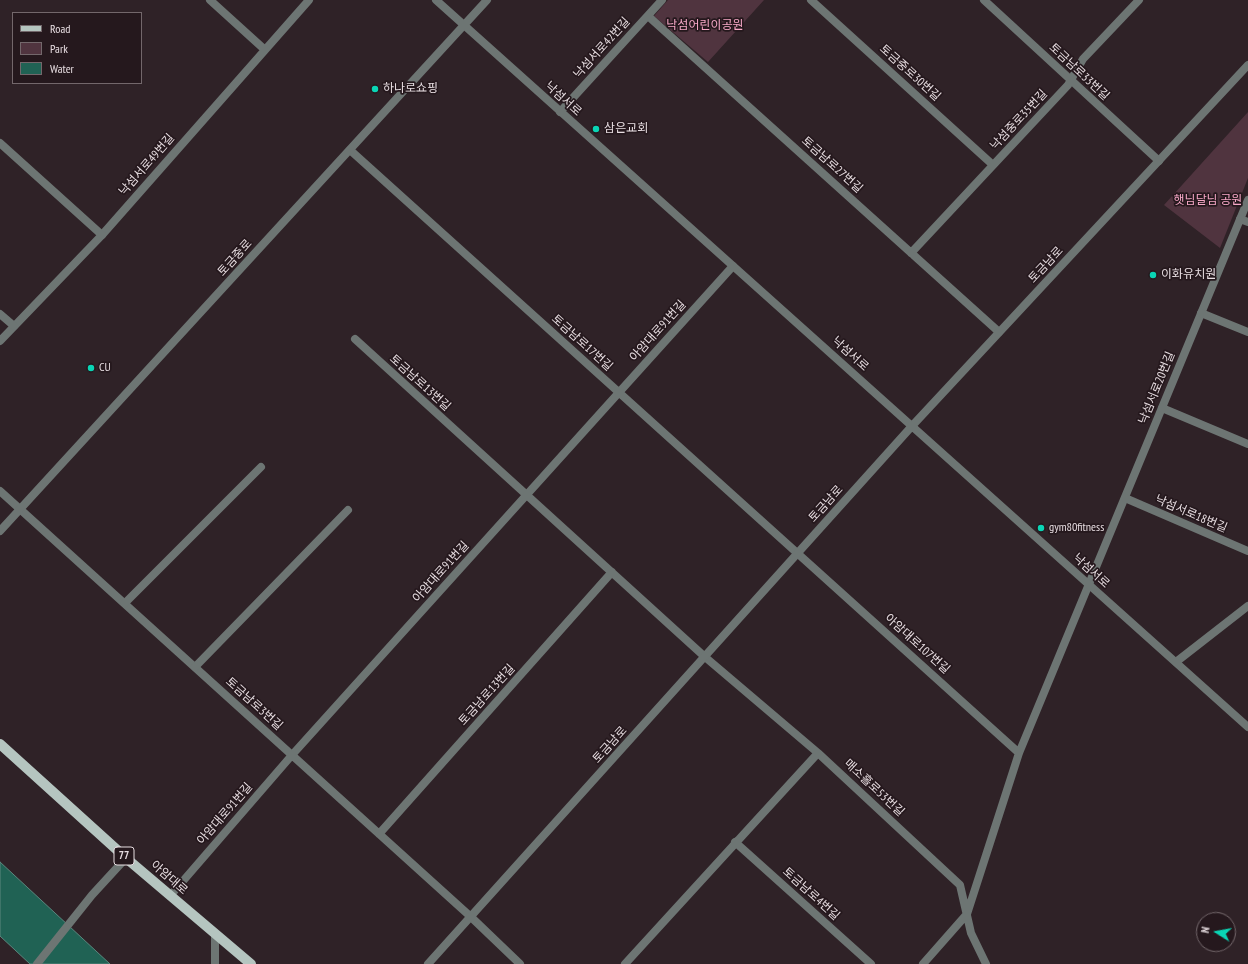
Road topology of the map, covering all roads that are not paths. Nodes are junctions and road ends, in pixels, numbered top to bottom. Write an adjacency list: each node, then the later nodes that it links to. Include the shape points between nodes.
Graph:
1 (210, 0): 11 (street)
2 (309, 0): 11 (street, 낙섬서로49번길)
3 (436, 0): 10 (street, 낙섬서로)
4 (487, 0): 10 (street, 토금중로)
5 (662, 0): 9 (street, 낙섬서로42번길)
6 (811, 0): 18 (street, 토금중로30번길)
7 (984, 0): 13 (street, 토금남로33번길)
8 (1139, 0): 13 (street, 낙섬중로35번길, via 1083,59)
9 (648, 16): 14 (street, 낙섬서로42번길); 22 (street, 토금남로27번길)
10 (464, 26): 14 (street, 낙섬서로); 16 (street, 토금중로)
11 (264, 49): 21 (street, 낙섬서로49번길)
12 (1248, 65): 17 (street, 토금남로)
13 (1070, 80): 17 (street, 토금남로33번길); 18 (street, 낙섬중로35번길)
14 (560, 112): 23 (street, 낙섬서로)
15 (0, 143): 21 (street)
16 (350, 150): 31 (street, 토금남로17번길); 39 (street, 토금중로)
17 (1159, 161): 27 (street, 토금남로)
18 (993, 165): 22 (street, 낙섬중로35번길)
19 (1248, 200): 20 (street, 낙섬서로20번길)
20 (1244, 221): 24 (street, 낙섬서로20번길)
21 (102, 235): 26 (street, 낙섬서로49번길)
22 (911, 253): 27 (street, 토금남로27번길)
23 (733, 266): 31 (street, 아암대로91번길); 33 (street, 낙섬서로)
24 (1201, 313): 28 (street); 32 (street, 낙섬서로20번길)
25 (0, 314): 26 (street)
26 (14, 326): 30 (street, 낙섬서로49번길)
27 (999, 332): 33 (street, 토금남로)
28 (1248, 332)
29 (355, 339): 37 (street, 토금남로13번길)
30 (0, 341)
31 (619, 392): 37 (street, 아암대로91번길); 43 (street, 토금남로17번길)
32 (1162, 408): 34 (street); 38 (street, 낙섬서로20번길)
33 (912, 426): 43 (street, 토금남로); 45 (street, 낙섬서로)
34 (1248, 444)
35 (261, 467): 46 (street)
36 (0, 491): 39 (street, 토금남로3번길)
37 (526, 495): 44 (street, 토금남로13번길); 55 (street, 아암대로91번길)
38 (1125, 498): 42 (street, 낙섬서로18번길); 45 (street, 낙섬서로20번길)
39 (20, 510): 41 (street, 토금중로); 46 (street, 토금남로3번길)
40 (348, 510): 50 (street)
41 (0, 531)
42 (1248, 551)
43 (798, 553): 48 (street, 토금남로); 54 (street, 아암대로107번길)
44 (612, 572): 48 (street, 토금남로13번길); 56 (street, 토금남로13번길)
45 (1089, 585): 49 (street, 낙섬서로); 54 (street)
46 (125, 603): 50 (street, 토금남로3번길)
47 (1248, 606): 49 (street)
48 (705, 657): 53 (street, 매소홀로53번길); 61 (street, 토금남로)
49 (1176, 662): 51 (street, 낙섬서로)
50 (195, 667): 55 (street, 토금남로3번길)
51 (1248, 726)
52 (0, 744): 58 (main road, 아암대로 / 77)
53 (818, 752): 57 (street); 60 (street, 매소홀로53번길, via 960,885)
54 (1019, 753): 60 (street)
55 (292, 755): 56 (street, 토금남로3번길); 59 (street, 아암대로91번길)
56 (379, 834): 61 (street, 토금남로3번길)
57 (735, 842): 68 (street); 69 (street, 토금남로4번길)
58 (126, 858): 59 (main road, 아암대로 / 77); 63 (street)
59 (170, 896): 62 (main road, 아암대로 / 77)
60 (967, 914): 70 (street); 71 (street, 매소홀로53번길, via 979,954)
61 (471, 917): 66 (street, 토금남로); 67 (street)
62 (215, 935): 64 (street); 65 (main road, 아암대로 / 77)
63 (37, 964)
64 (215, 964)
65 (251, 964)
66 (428, 964)
67 (520, 964)
68 (625, 964)
69 (871, 964)
70 (923, 964)
71 (986, 964)

